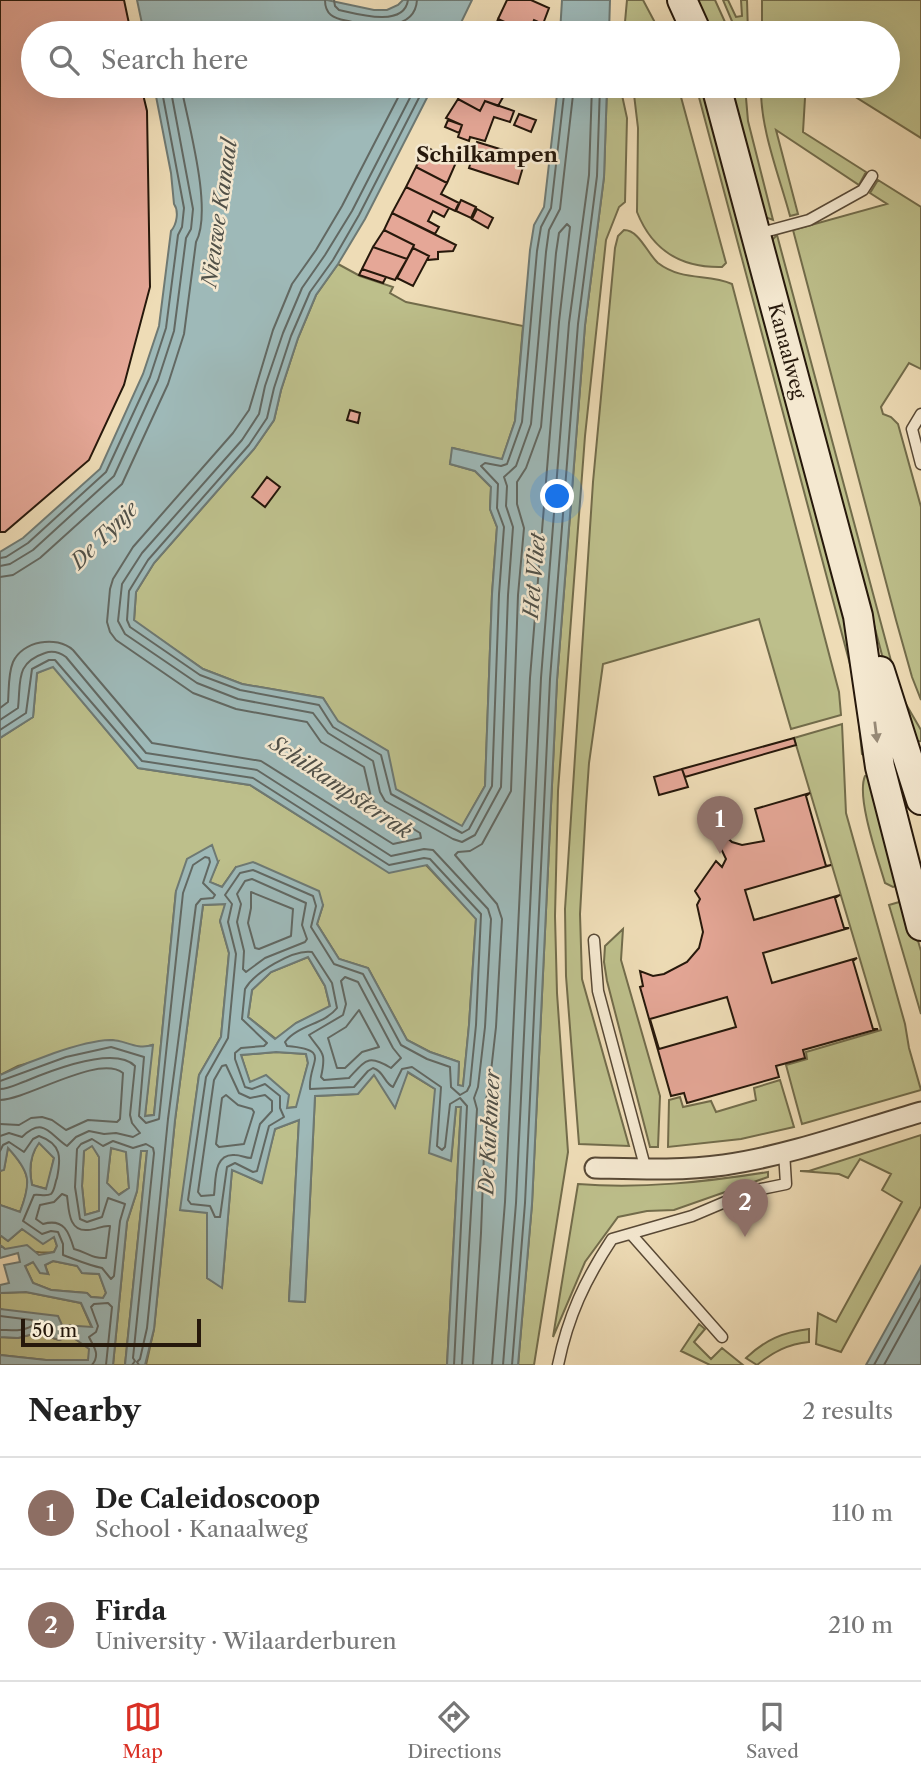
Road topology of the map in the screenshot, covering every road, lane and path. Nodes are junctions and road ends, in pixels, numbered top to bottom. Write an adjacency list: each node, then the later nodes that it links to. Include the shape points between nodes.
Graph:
1 (682, 0): 2 (main road)
2 (692, 21)
3 (719, 98): 5 (main road, Kanaalweg)
4 (872, 176): 5 (lane, via 863,190 809,219)
5 (756, 234): 8 (main road, Kanaalweg)
6 (921, 414): 7 (lane, via 912,429)
7 (921, 464)
8 (858, 616): 9 (main road, Kanaalweg); 10 (main road, Kanaalweg, one-way to 10, via 880,767)
9 (921, 801): 10 (street, via 901,817)
10 (895, 832): 11 (main road, Kanaalweg)
11 (921, 926)
12 (594, 940): 16 (lane, via 598,991)
13 (921, 1112): 14 (street)
14 (784, 1152): 16 (street, via 725,1164); 17 (lane, via 786,1184 751,1191 692,1216)
15 (595, 1168): 16 (street)
16 (646, 1170)
17 (631, 1234): 18 (lane); 19 (lane, via 612,1238 587,1277)
18 (722, 1338)
19 (558, 1365)

